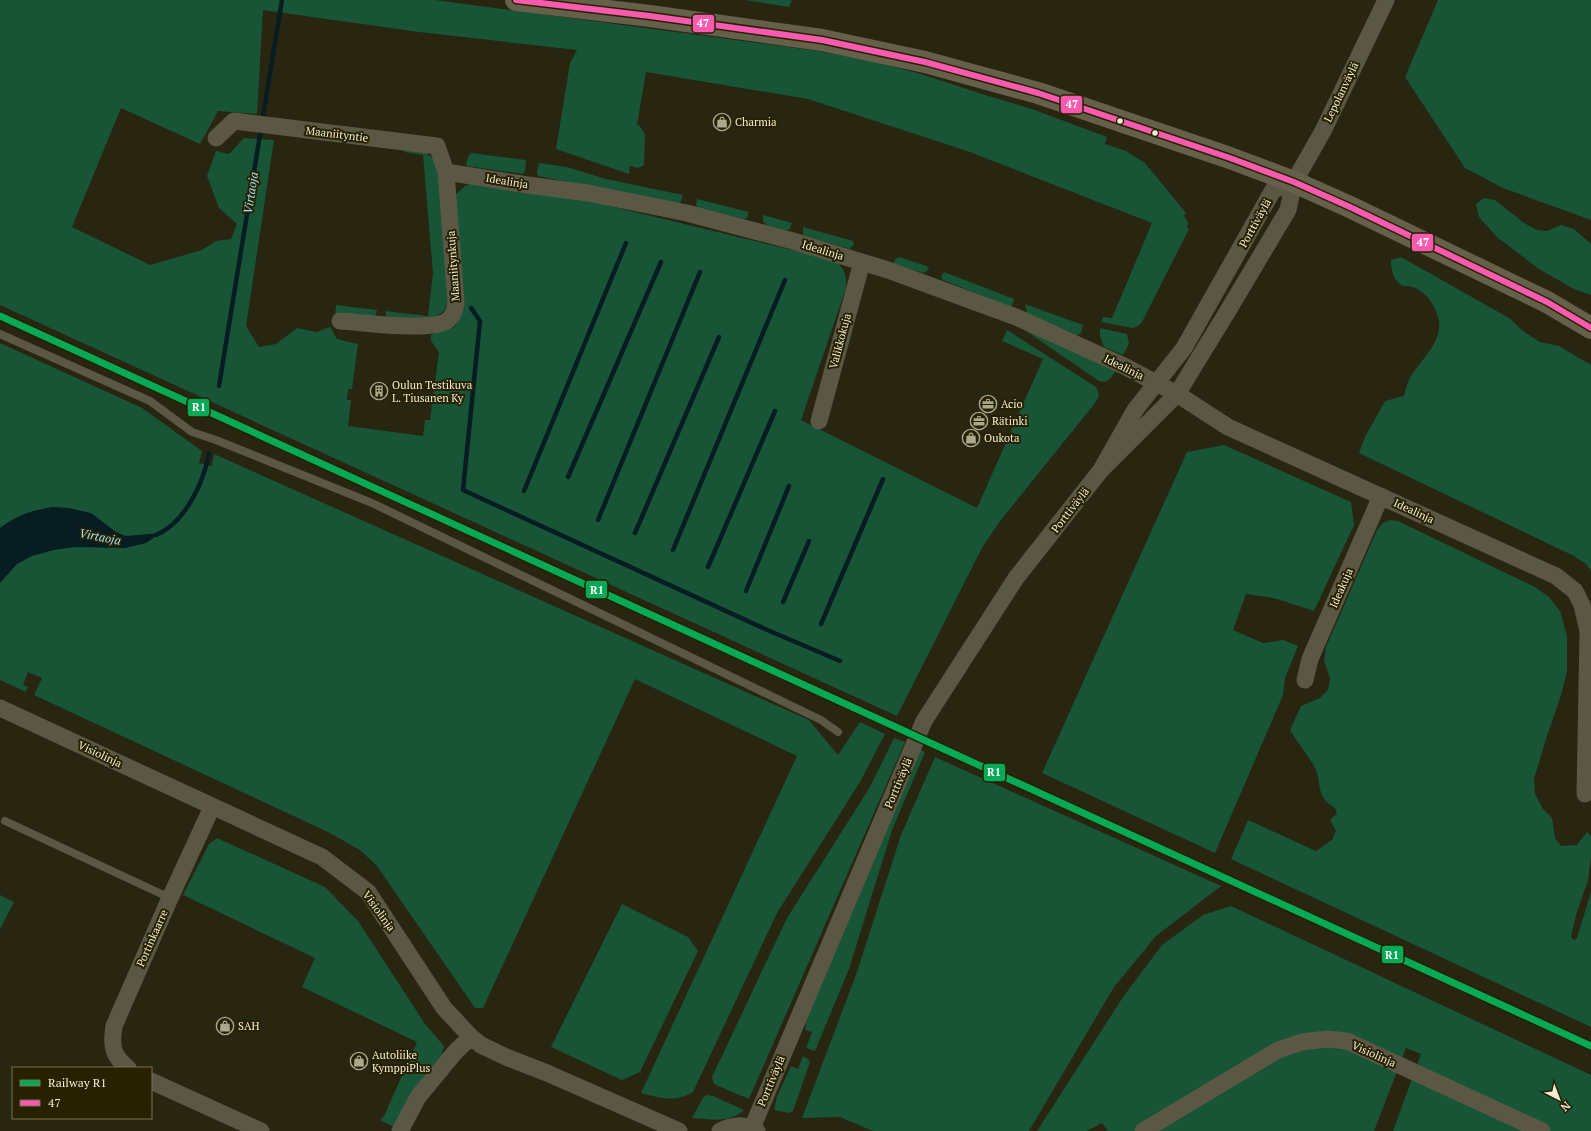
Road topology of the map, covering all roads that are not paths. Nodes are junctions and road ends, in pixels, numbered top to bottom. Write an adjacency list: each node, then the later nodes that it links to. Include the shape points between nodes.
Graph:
1 (516, 0): 5 (main road, via 822,40 925,62 1038,93)
2 (1386, 0): 5 (street, Lepolanväylä)
3 (216, 138): 4 (street, Maaniityntie, via 234,121 437,146)
4 (446, 172): 6 (street, Idealinja, via 588,193 686,213); 7 (street, Maaniitynkuja, via 456,303 452,316 443,324 425,327)
5 (1294, 182): 8 (main road, via 1547,302); 10 (street, Porttiväylä, via 1273,190 1184,348); 11 (street, Porttiväylä, via 1288,210)
6 (862, 262): 10 (street, Idealinja, via 1016,317); 12 (street, Valikkokuja)
7 (340, 321)
8 (1591, 328)
9 (0, 334): 17 (lane, via 150,401 192,432 372,504 822,720)
10 (1157, 383): 11 (street, Idealinja); 13 (street, Porttiväylä, via 1135,410)
11 (1177, 394): 13 (street, Porttiväylä); 14 (street, Idealinja, via 1228,427)
12 (819, 421)
13 (1101, 470): 25 (street, Porttiväylä, via 1016,578 924,721)
14 (1381, 496): 15 (street, Ideakuja, via 1310,659); 18 (street, Idealinja, via 1556,576 1575,591 1582,605 1588,631)
15 (1305, 680)
16 (0, 708): 19 (street, Visiolinja)
17 (838, 732)
18 (1585, 794)
19 (212, 807): 21 (street, Portinkaarre); 22 (street, Visiolinja, via 322,857 368,892 444,1008)
20 (5, 821): 21 (lane)
21 (170, 898): 23 (street, Portinkaarre, via 114,1026 111,1040 114,1053)
22 (471, 1037): 27 (street, via 418,1097); 28 (street, Visiolinja, via 506,1057)
23 (126, 1067)
24 (152, 1081): 26 (street)
25 (754, 1130): 29 (street, via 735,1125)
26 (261, 1131)
27 (400, 1131)
28 (680, 1131)
29 (720, 1131)
30 (1143, 1131): 31 (street, Visiolinja, via 1278,1050 1302,1042 1328,1039 1347,1041)
31 (1542, 1131)

